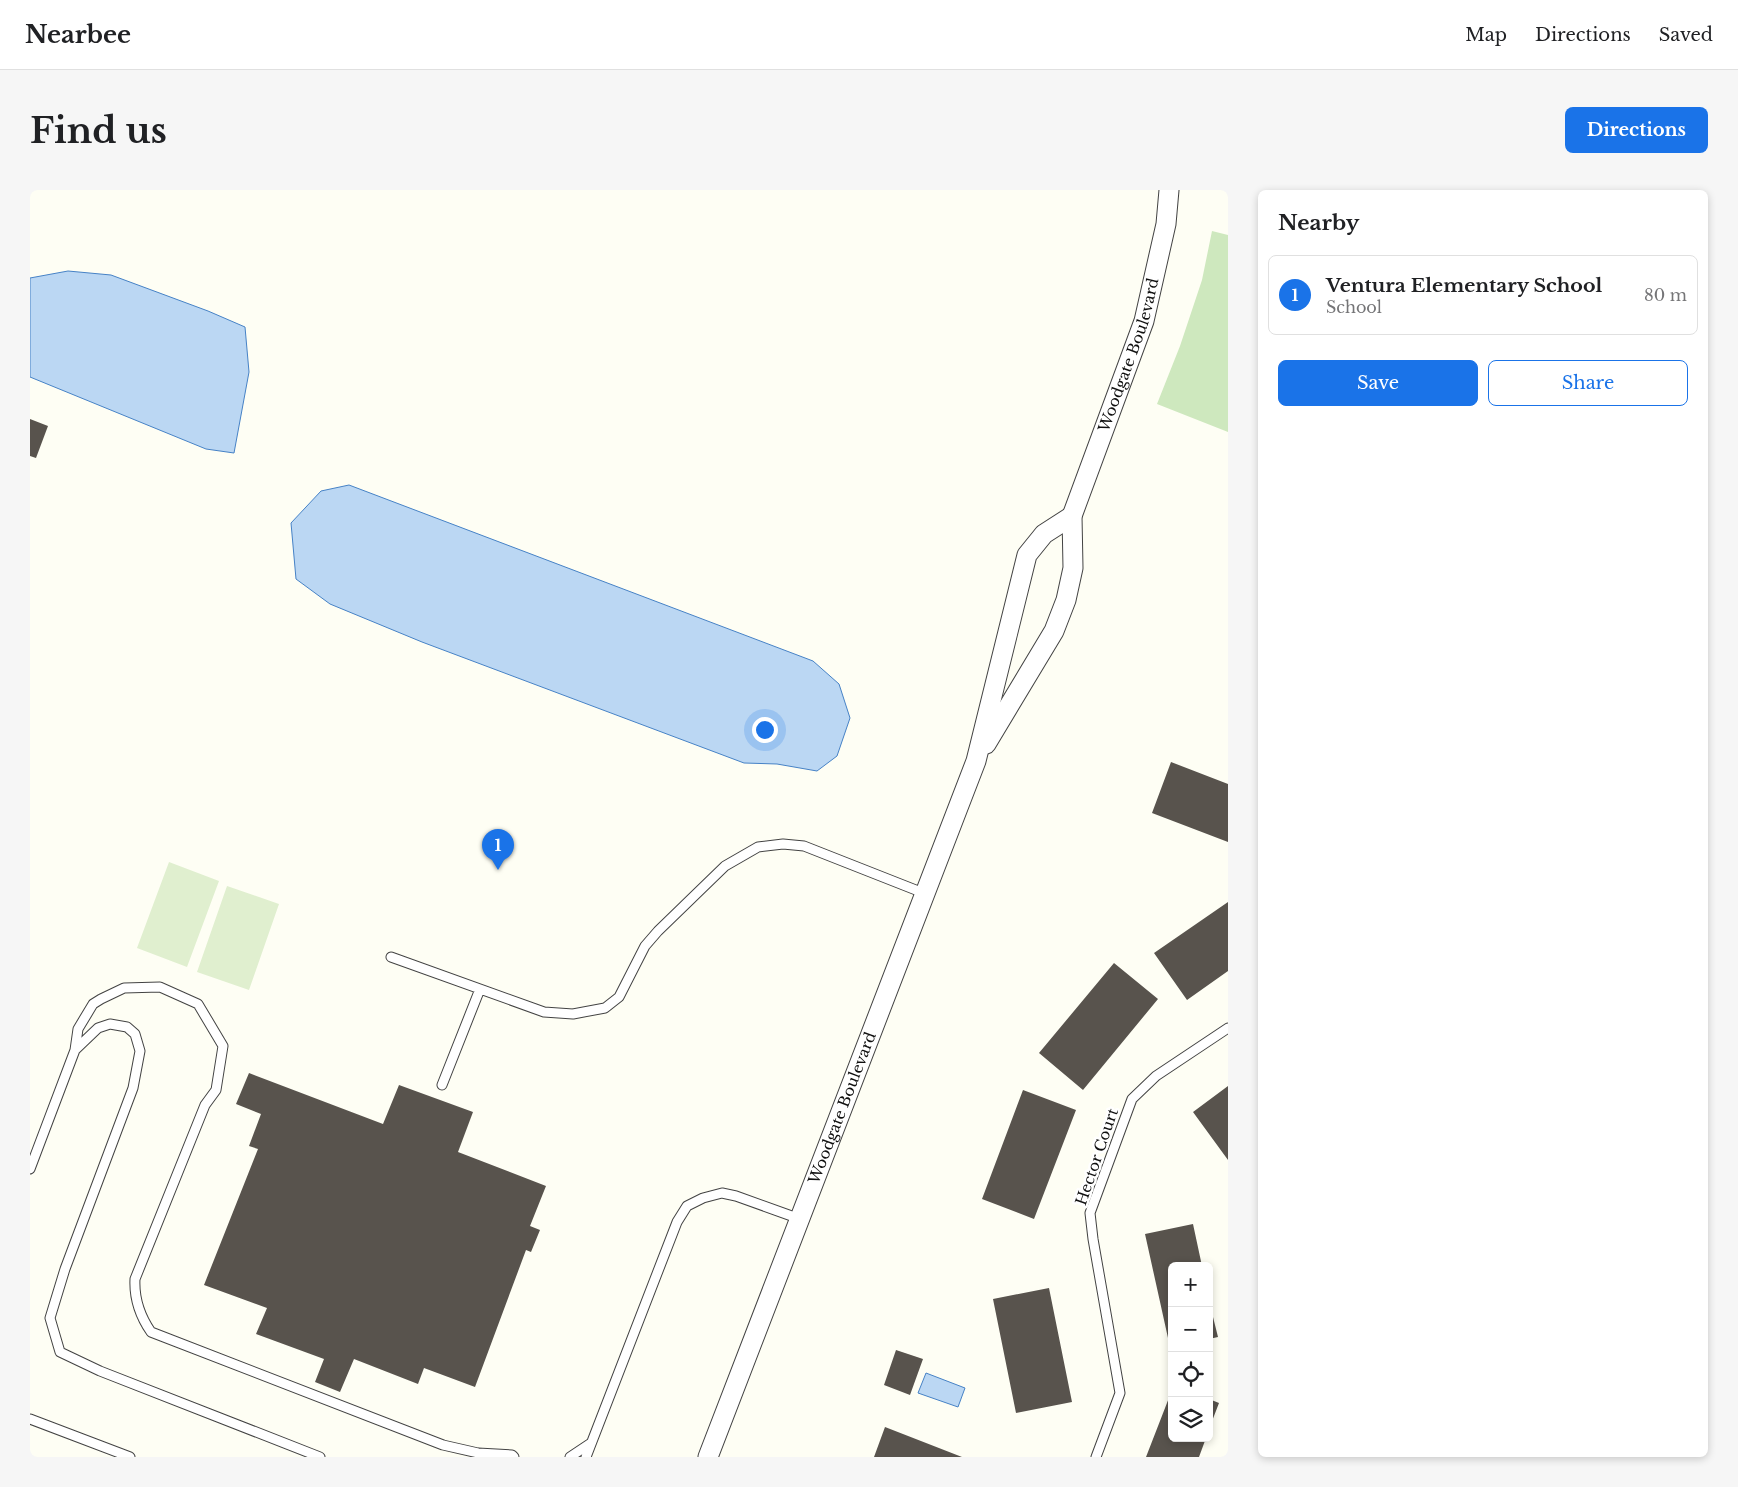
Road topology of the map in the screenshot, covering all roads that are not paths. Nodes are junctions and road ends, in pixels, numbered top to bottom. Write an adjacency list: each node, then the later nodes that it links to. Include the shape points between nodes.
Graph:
1 (1169, 190): 2 (street, Woodgate Boulevard, via 1166,224 1144,321)
2 (1072, 516): 3 (street, Woodgate Boulevard, via 1073,568 1066,600 1054,631); 3 (street, Woodgate Boulevard, via 1044,534 1027,554)
3 (976, 761): 4 (street, Woodgate Boulevard)
4 (926, 894): 6 (lane, via 804,846 758,847 725,866 658,931 645,946 619,997 605,1008 573,1014 544,1012); 11 (street, Woodgate Boulevard)
5 (391, 957): 6 (lane)
6 (480, 989): 9 (lane)
7 (1228, 1028): 20 (lane, Hector Court, via 1156,1076 1132,1099 1090,1213 1120,1393)
8 (75, 1050): 10 (lane); 15 (lane, via 98,1028 110,1024 127,1028 135,1034 140,1051 133,1088 50,1318 60,1352 100,1371); 16 (lane, via 78,1029 93,1004 124,988 160,987 198,1004 223,1046 216,1090 205,1105 135,1279 135,1293 151,1332 443,1445)
9 (442, 1086)
10 (30, 1169)
11 (800, 1219): 13 (lane, via 722,1193 687,1206 677,1222); 19 (street, Woodgate Boulevard)
12 (30, 1418): 14 (lane)
13 (591, 1443): 17 (lane); 18 (lane)
14 (130, 1457)
15 (320, 1457)
16 (514, 1457)
17 (570, 1457)
18 (586, 1457)
19 (708, 1457)
20 (1096, 1457)

